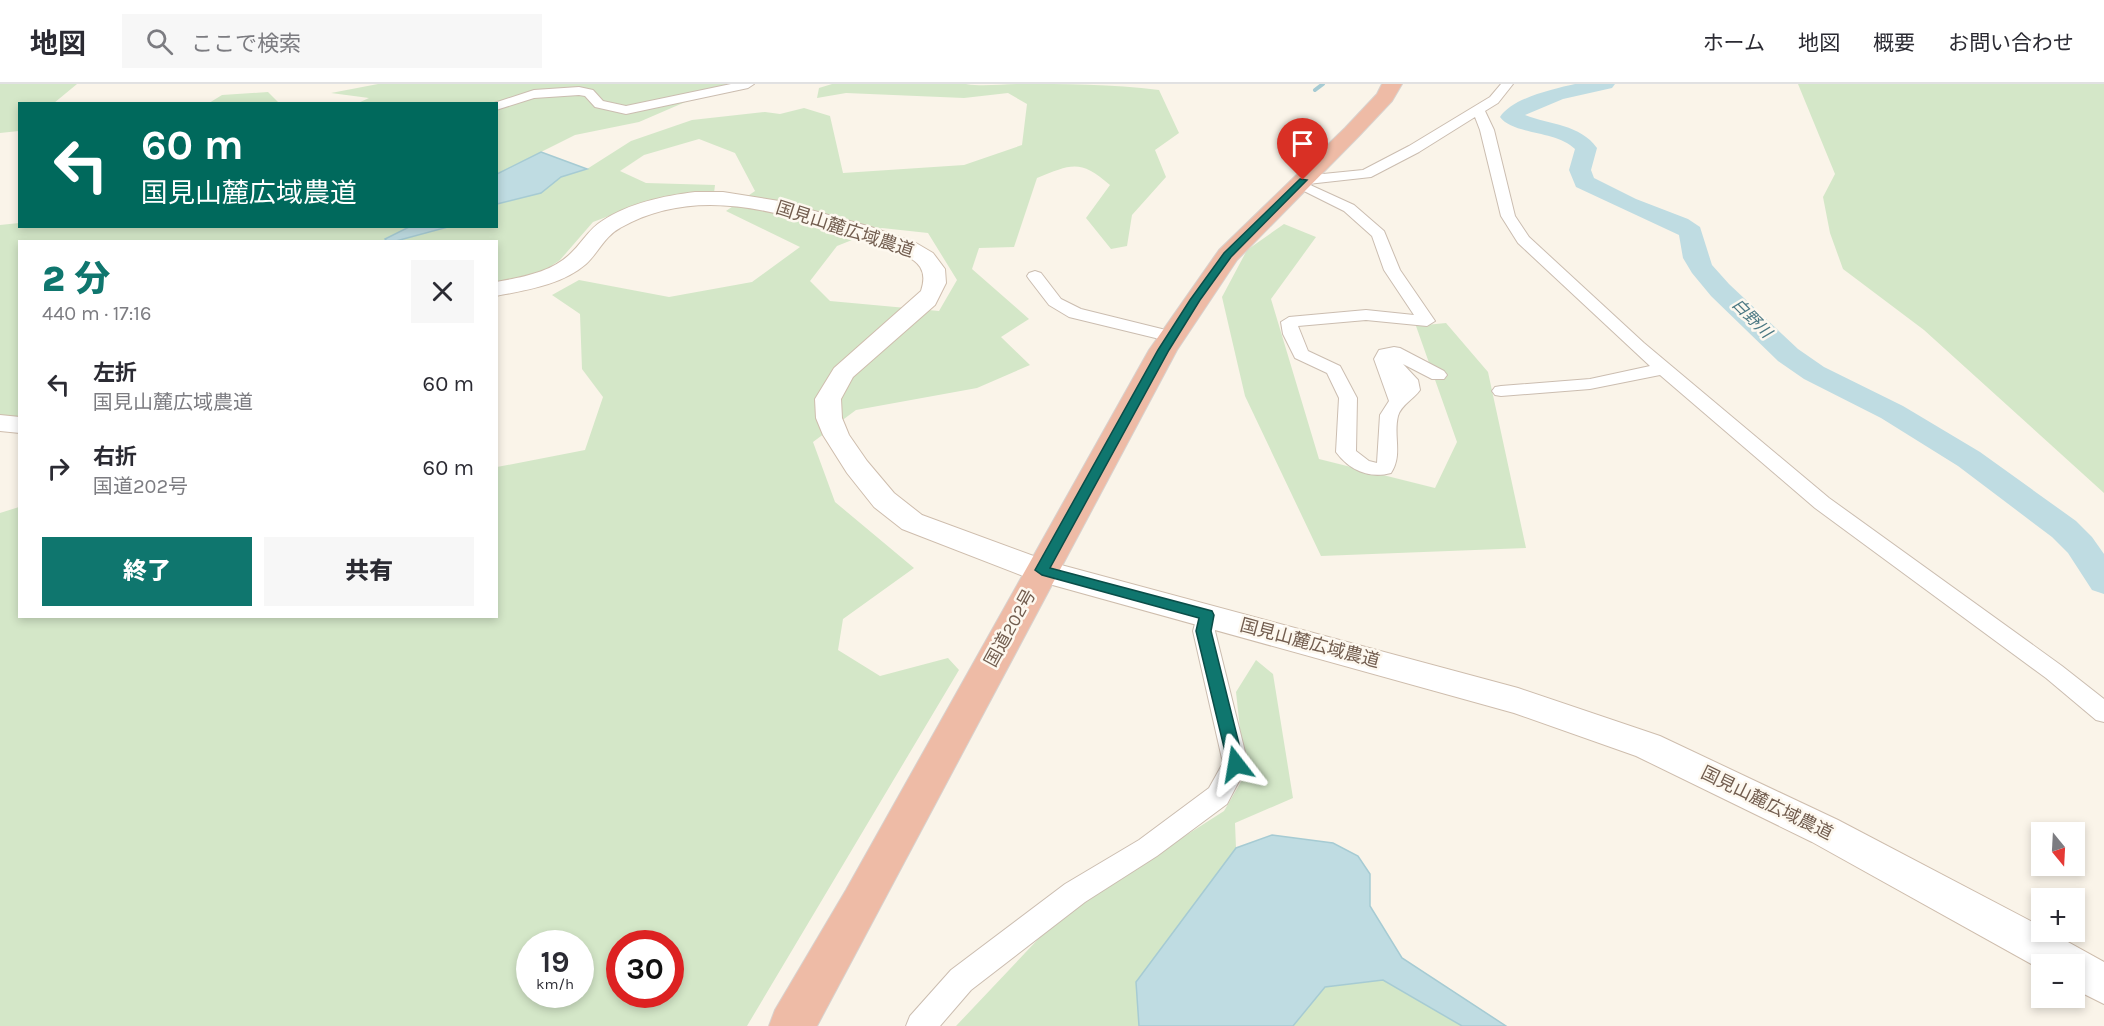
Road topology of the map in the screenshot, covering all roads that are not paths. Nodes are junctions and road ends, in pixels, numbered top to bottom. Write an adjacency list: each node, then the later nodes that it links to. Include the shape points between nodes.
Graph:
1 (748, 84): 4 (street, via 626,110 599,105 589,93 579,91 534,94)
2 (1392, 84): 6 (highway, 国道202号, via 1385,97)
3 (1507, 84): 5 (street)
4 (498, 105)
5 (1478, 109): 6 (street, via 1366,174); 10 (street, via 1513,226 1523,240)
6 (1301, 183): 9 (highway, 国道202号, via 1228,255); 11 (street, via 1348,208 1379,234 1392,270 1427,321 1366,315 1289,322 1301,354 1334,370 1348,398 1346,452 1358,465 1384,469 1388,461 1389,415 1411,390 1409,380 1384,354 1394,352)
7 (1035, 276): 9 (street, via 1055,302 1075,313)
8 (498, 289): 15 (street, 国見山麓広域農道, via 555,273 575,261 609,225 632,214 659,204 700,197 763,202 918,252 931,264 937,276 936,287 927,300 843,373 828,399 829,418 857,467 884,500 912,522)
9 (1172, 337): 15 (highway, 国道202号)
10 (1663, 369): 12 (street, via 1590,384); 17 (street, via 1822,503 2054,672)
11 (1438, 375)
12 (1501, 391)
13 (0, 423): 14 (street)
14 (18, 425)
15 (1042, 570): 16 (street, 国見山麓広域農道); 21 (highway, 国道202号)
16 (1207, 615): 18 (street, 国見山麓広域農道, via 1518,701 1648,746 1825,831); 22 (street, via 1203,631 1236,764 1218,796 1148,848 1075,893 961,980)
17 (2104, 713)
18 (2052, 954)
19 (2085, 973): 20 (street)
20 (2104, 984)
21 (792, 1026)
22 (921, 1026)

